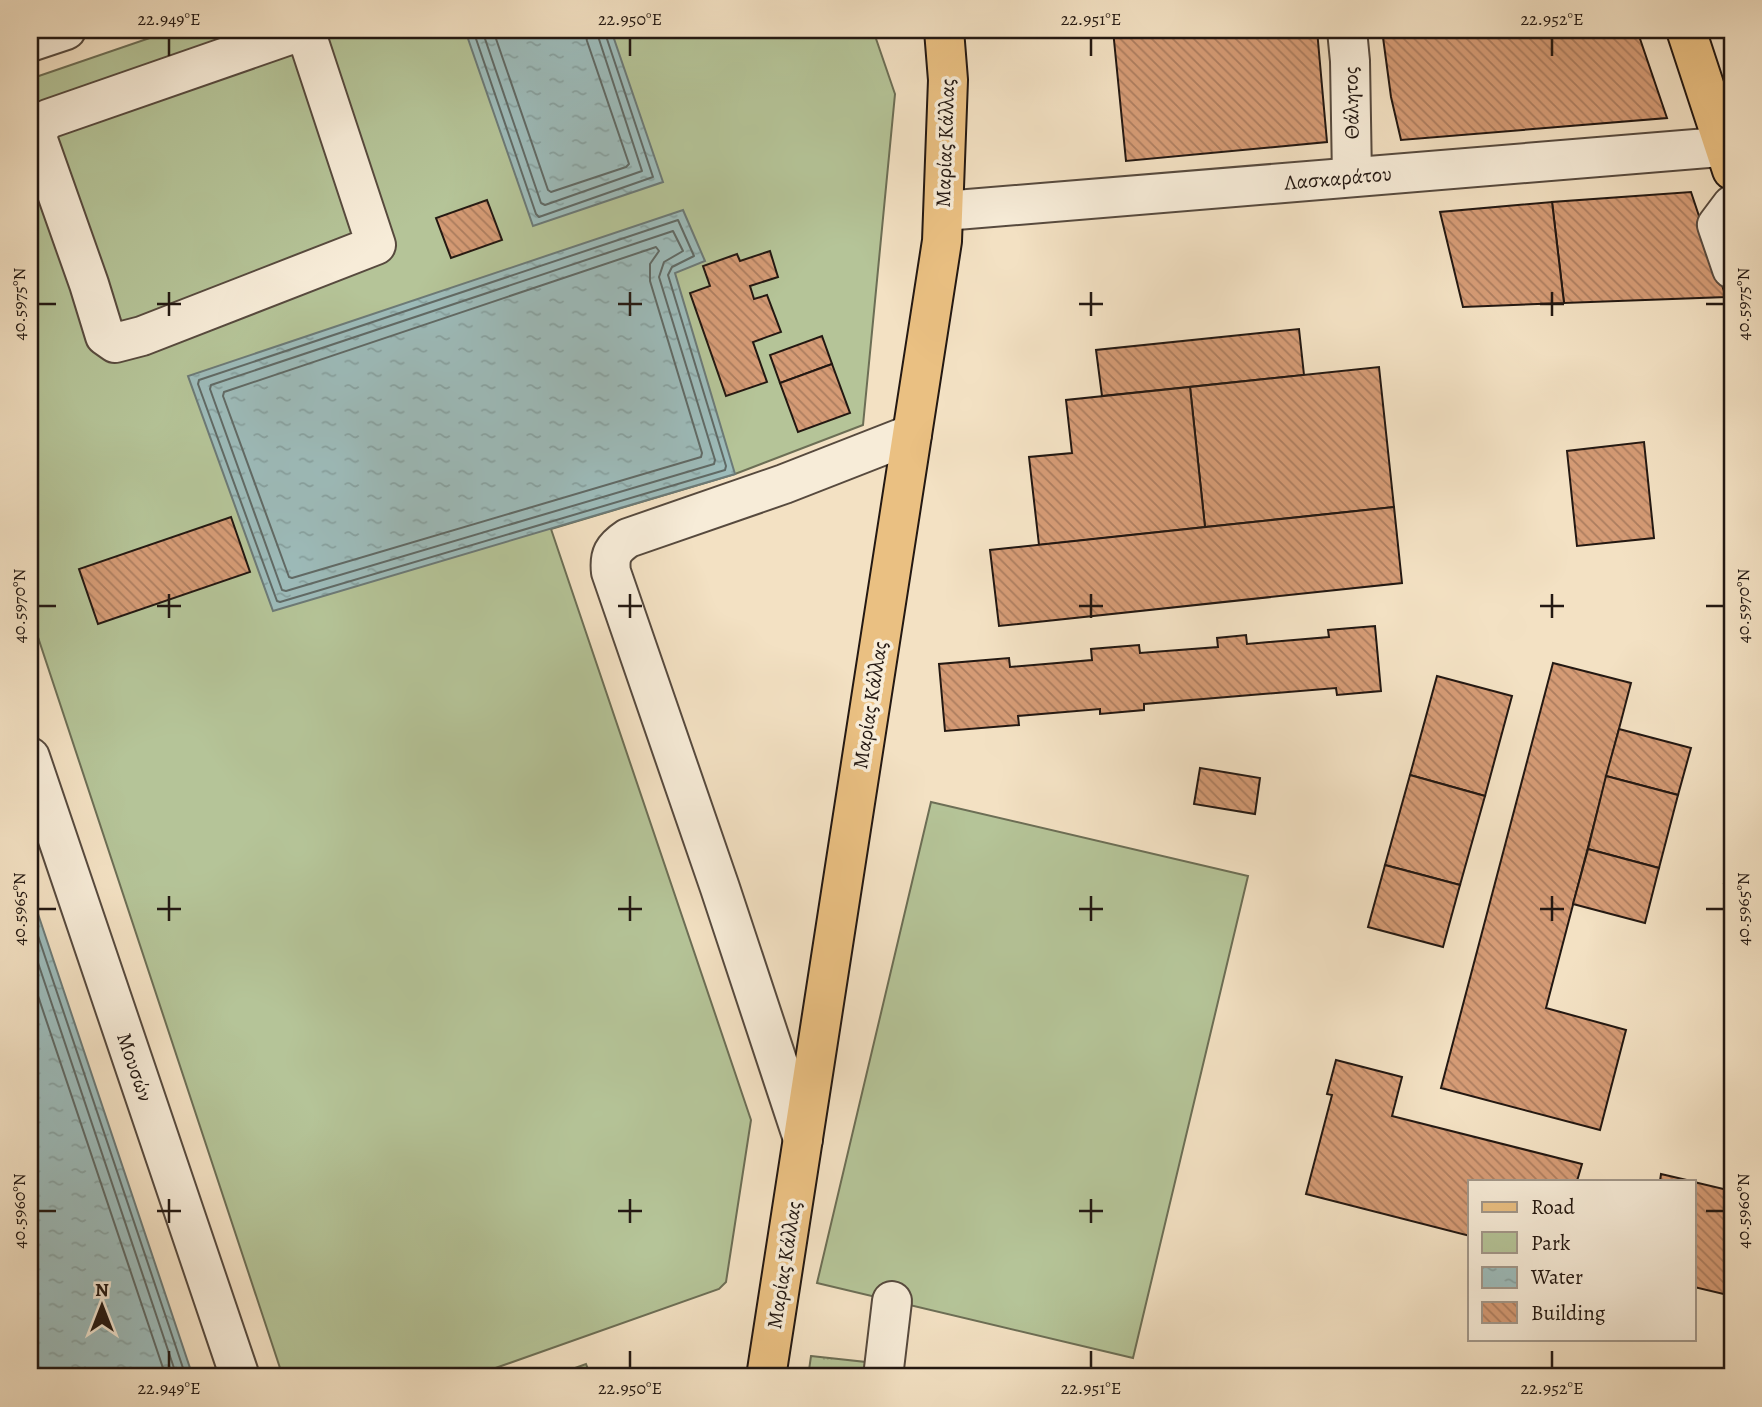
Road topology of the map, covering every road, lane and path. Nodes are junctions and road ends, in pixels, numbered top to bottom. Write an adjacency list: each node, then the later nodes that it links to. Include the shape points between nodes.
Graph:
1 (66, 30): 6 (street)
2 (304, 30): 2 (street, via 376,245 125,342 105,337 37,137 40,127 48,119)
3 (944, 30): 10 (main road, Μαρίας Κάλλας, via 948,80)
4 (1347, 30): 8 (street, Θάλητος)
5 (1686, 30): 7 (main road)
6 (30, 42)
7 (1730, 154): 8 (street, Λασκαράτου)
8 (1352, 177): 10 (street, Λασκαράτου)
9 (1732, 205): 11 (street, via 1717,225)
10 (944, 211): 12 (main road, Μαρίας Κάλλας)
11 (1732, 269)
12 (912, 435): 14 (main road, Μαρίας Κάλλας); 14 (street, via 628,538 616,546 610,558)
13 (30, 757): 16 (street, Μουσών)
14 (803, 1139): 17 (main road, Μαρίας Κάλλας)
15 (892, 1301): 18 (street)
16 (240, 1377)
17 (766, 1377)
18 (883, 1377)

